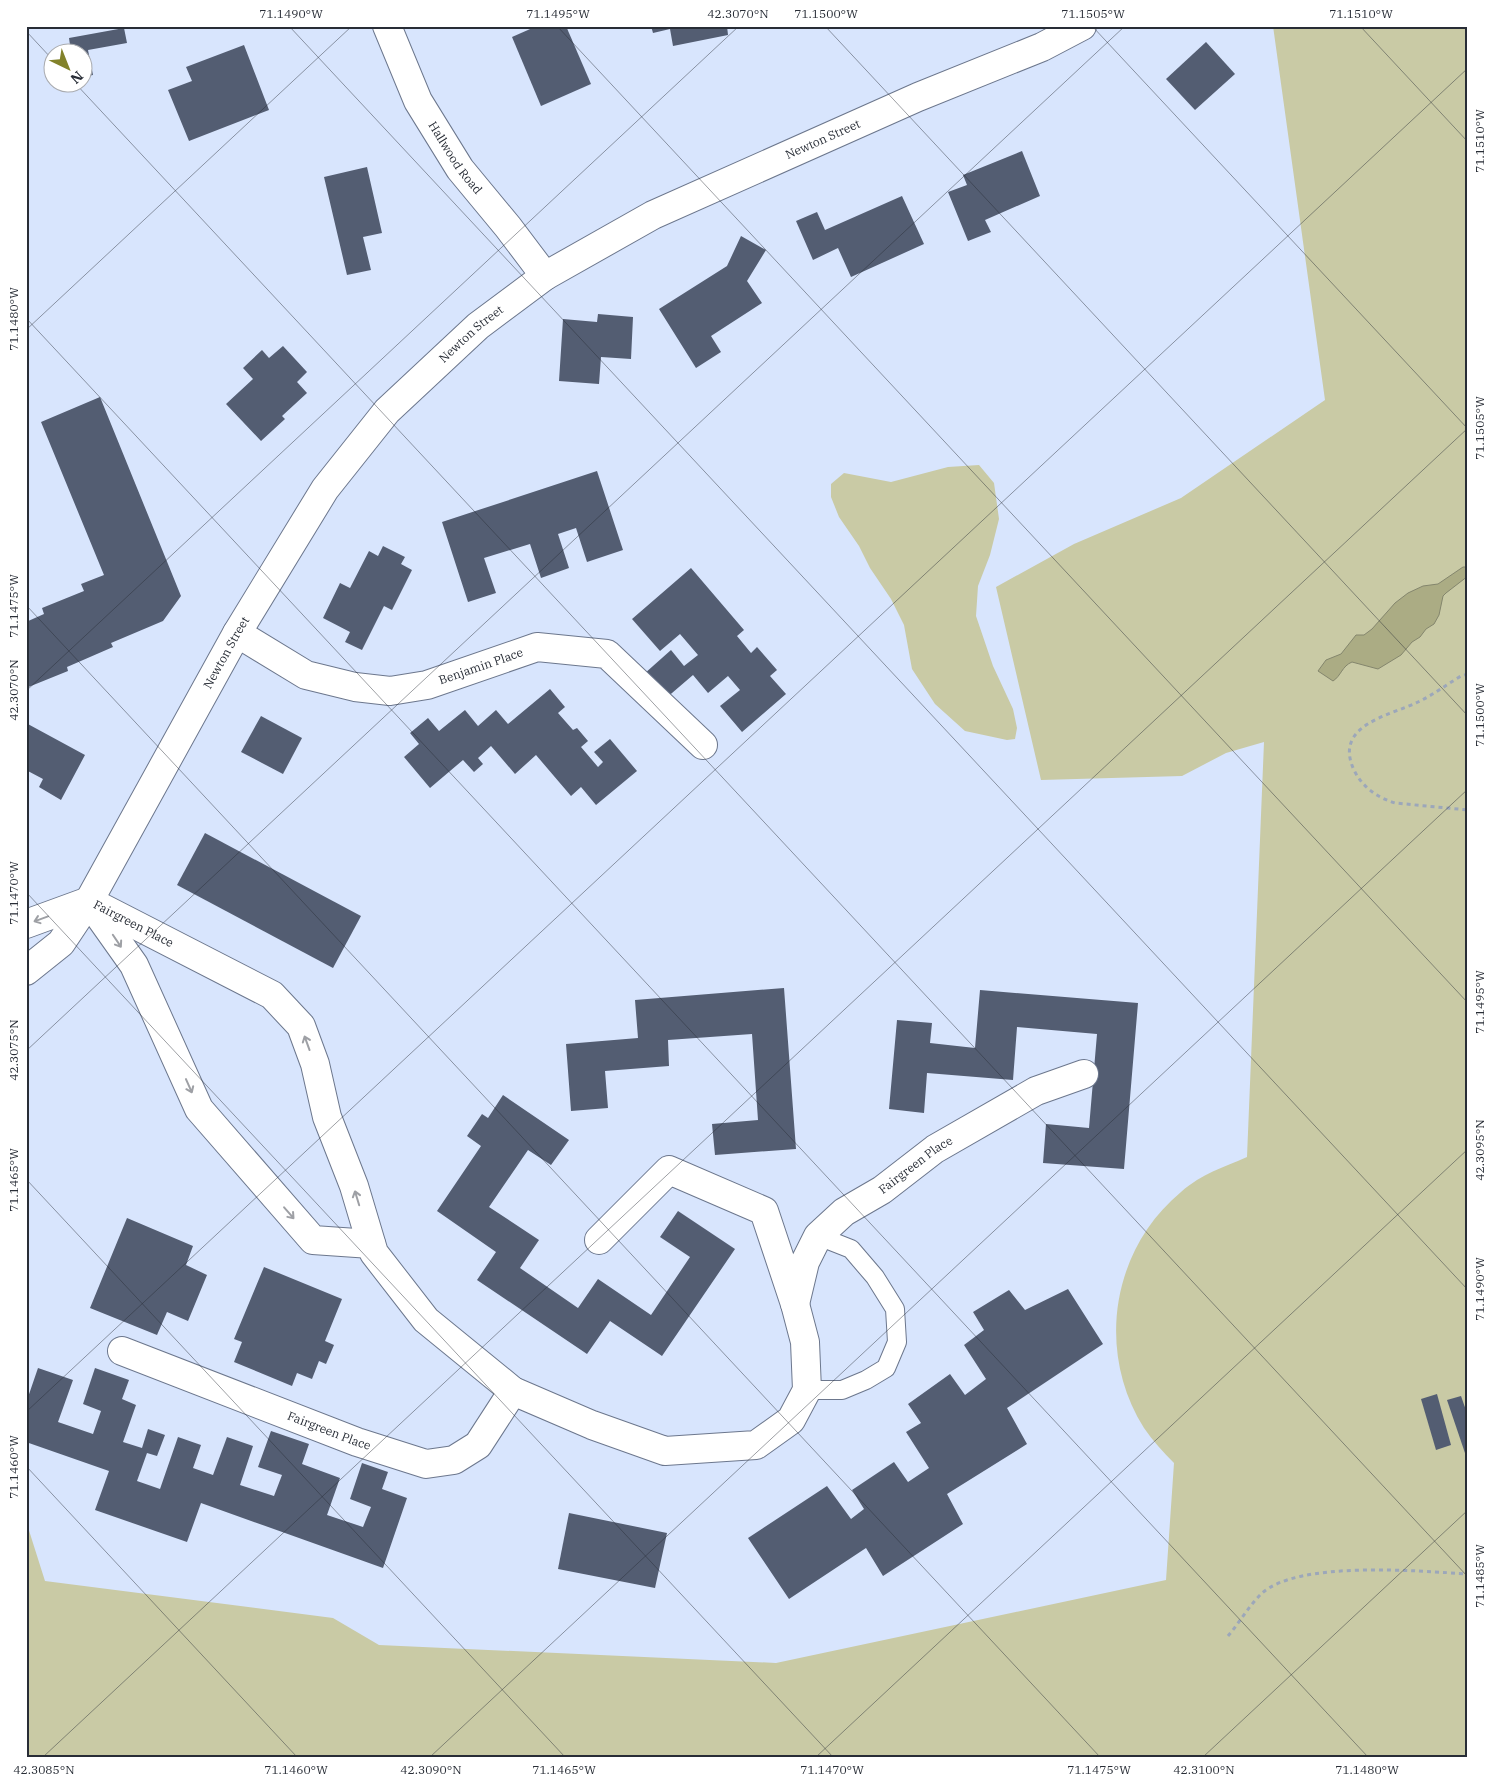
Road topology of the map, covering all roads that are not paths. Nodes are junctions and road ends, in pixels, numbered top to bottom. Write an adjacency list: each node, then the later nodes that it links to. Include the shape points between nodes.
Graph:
1 (387, 26): 3 (street, Hallwood Road, via 418,101 460,169)
2 (1082, 26): 3 (street, Newton Street, via 1042,47 918,97 652,215)
3 (545, 276): 4 (street, Newton Street, via 478,326 387,411 325,489)
4 (237, 633): 5 (street, Benjamin Place, via 306,675 355,687 390,691 427,685 537,647 607,654); 6 (street, Newton Street)
5 (703, 745)
6 (89, 901): 7 (street, one-way to 7); 8 (street, Newton Street, via 61,943); 12 (street, Fairgreen Place, one-way to 12, via 134,965 199,1109 313,1240); 12 (street, Fairgreen Place, one-way to 6, via 354,1186 327,1117 315,1064 301,1026 272,995)
7 (26, 924)
8 (26, 971)
9 (1084, 1074): 10 (street, Fairgreen Place, via 1036,1091 935,1149 882,1190 844,1212)
10 (818, 1236): 13 (street, Fairgreen Place, via 805,1262); 15 (lane, via 851,1249 876,1278 896,1309 897,1342 886,1368 866,1380 842,1390)
11 (599, 1240): 13 (street, Fairgreen Place, via 669,1170 764,1211)
12 (371, 1244): 16 (street, Fairgreen Place, via 374,1253 426,1320)
13 (795, 1304): 15 (street, Fairgreen Place, via 805,1342)
14 (122, 1351): 16 (street, Fairgreen Place, via 357,1442 426,1464 454,1460 478,1445)
15 (807, 1390): 16 (street, Fairgreen Place, via 791,1420 756,1445 665,1451)
16 (513, 1391)

